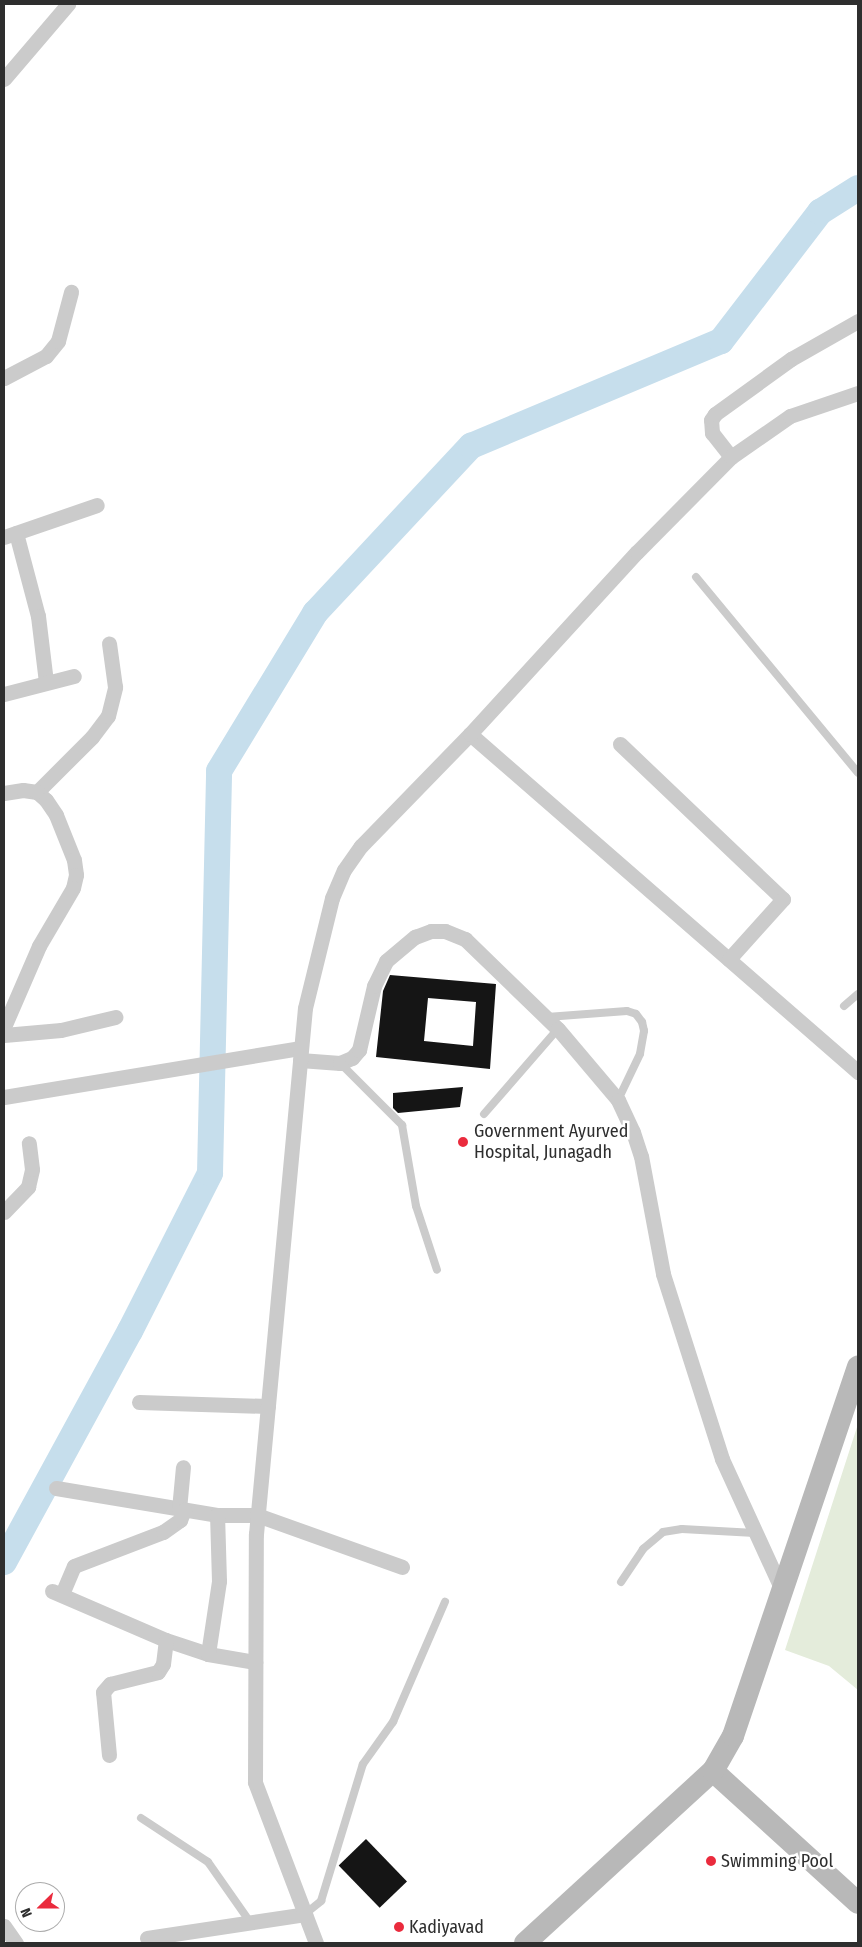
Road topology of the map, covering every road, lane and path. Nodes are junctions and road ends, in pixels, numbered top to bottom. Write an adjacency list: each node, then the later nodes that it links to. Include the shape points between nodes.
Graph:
1 (68, 4): 2 (street)
2 (4, 79)
3 (71, 292): 5 (street, via 58,341 46,356)
4 (858, 321): 7 (street, via 791,359 715,414 711,420 712,433)
5 (4, 378)
6 (858, 393): 7 (street, via 790,416)
7 (731, 457): 15 (street, via 637,552)
8 (97, 505): 9 (street)
9 (10, 535): 13 (street, via 38,616)
10 (696, 577): 17 (lane)
11 (109, 643): 18 (street, via 116,687 108,716 92,737)
12 (74, 676): 13 (street)
13 (46, 682): 14 (street)
14 (4, 694)
15 (470, 734): 20 (street); 28 (street, via 361,846 344,870 321,929 305,1008)
16 (620, 744): 20 (street, via 783,899)
17 (858, 773)
18 (37, 792): 19 (street); 25 (street, via 56,816 74,860 76,875 73,888 40,946)
19 (4, 793)
20 (729, 959): 30 (street)
21 (858, 994): 22 (lane)
22 (844, 1006)
23 (115, 1017): 27 (street, via 61,1030)
24 (546, 1017): 26 (street); 29 (street, via 465,939 445,931 431,931 415,937 386,962 374,986 359,1050); 32 (lane, via 627,1011 636,1014 644,1031 640,1054)
25 (4, 1028)
26 (558, 1029): 32 (street); 33 (lane)
27 (4, 1035)
28 (300, 1054): 29 (street); 31 (street); 39 (street)
29 (340, 1063): 36 (lane, via 402,1125 416,1206)
30 (858, 1072)
31 (4, 1097)
32 (618, 1100): 45 (street, via 641,1156 663,1274 680,1330 722,1459)
33 (484, 1114)
34 (29, 1143): 35 (street, via 32,1170 28,1187)
35 (4, 1212)
36 (436, 1270)
37 (858, 1367): 48 (street)
38 (139, 1402): 39 (street)
39 (268, 1406): 44 (street)
40 (183, 1467): 42 (street)
41 (56, 1488): 42 (street)
42 (182, 1510): 43 (street); 50 (street, via 180,1520 163,1532 74,1566 57,1592)
43 (217, 1515): 44 (street); 51 (street, via 219,1581)
44 (257, 1515): 46 (street); 52 (street)
45 (755, 1533): 47 (lane, via 682,1529 663,1532 643,1549); 48 (street)
46 (402, 1567)
47 (621, 1582)
48 (784, 1592): 54 (street, via 734,1736)
49 (445, 1602): 57 (lane, via 393,1722 363,1764 321,1901)
50 (166, 1640): 51 (street); 53 (street, via 163,1664 158,1672 110,1684 103,1692)
51 (208, 1654): 52 (street)
52 (255, 1662): 57 (street, via 255,1782)
53 (109, 1755)
54 (713, 1771): 56 (street); 63 (street)
55 (141, 1818): 58 (lane, via 208,1862)
56 (858, 1902)
57 (305, 1914): 58 (street); 62 (street)
58 (250, 1922): 60 (street)
59 (4, 1926): 61 (street)
60 (147, 1938)
61 (16, 1943)
62 (316, 1943)
63 (525, 1943)

